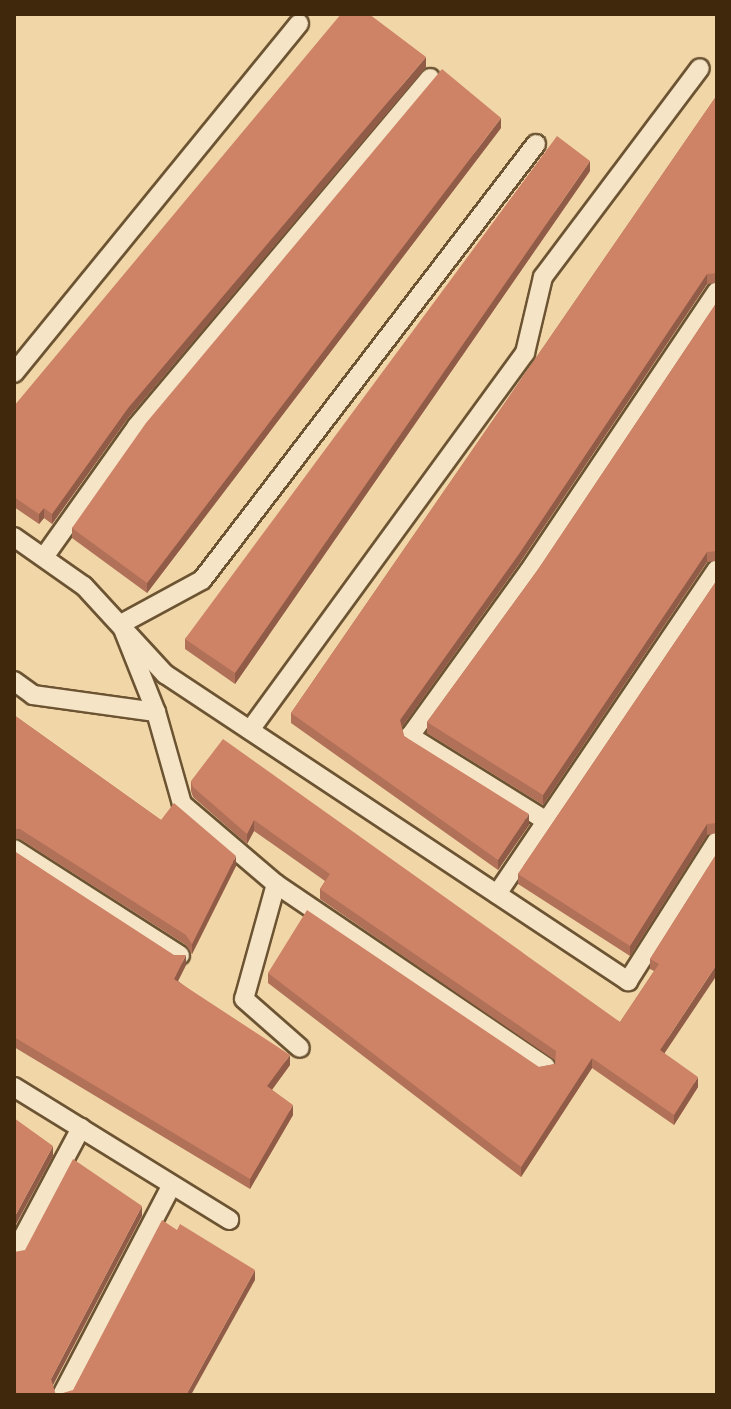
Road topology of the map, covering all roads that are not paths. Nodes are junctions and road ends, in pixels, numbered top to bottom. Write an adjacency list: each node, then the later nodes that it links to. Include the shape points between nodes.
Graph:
1 (299, 24): 6 (lane)
2 (700, 68): 13 (lane, via 543,277 525,353)
3 (430, 78): 8 (lane, via 137,426)
4 (536, 144): 10 (lane, via 202,580)
5 (717, 291): 14 (lane, via 529,571 410,736)
6 (14, 373)
7 (14, 537): 8 (lane)
8 (44, 557): 10 (lane, via 84,586)
9 (717, 569): 14 (lane)
10 (121, 624): 12 (lane); 13 (lane, via 165,674)
11 (14, 681): 12 (lane, via 33,695)
12 (156, 712): 17 (lane, via 182,804)
13 (250, 730): 18 (lane)
14 (548, 822): 18 (lane)
15 (717, 841): 18 (lane, via 628,981)
16 (14, 849): 19 (lane)
17 (276, 884): 20 (lane, via 244,999); 21 (lane)
18 (497, 894)
19 (180, 955)
20 (300, 1048)
21 (546, 1067)
22 (14, 1087): 23 (lane)
23 (81, 1128): 24 (lane); 26 (lane)
24 (172, 1185): 25 (lane); 27 (lane)
25 (229, 1220)
26 (14, 1254)
27 (62, 1395)

